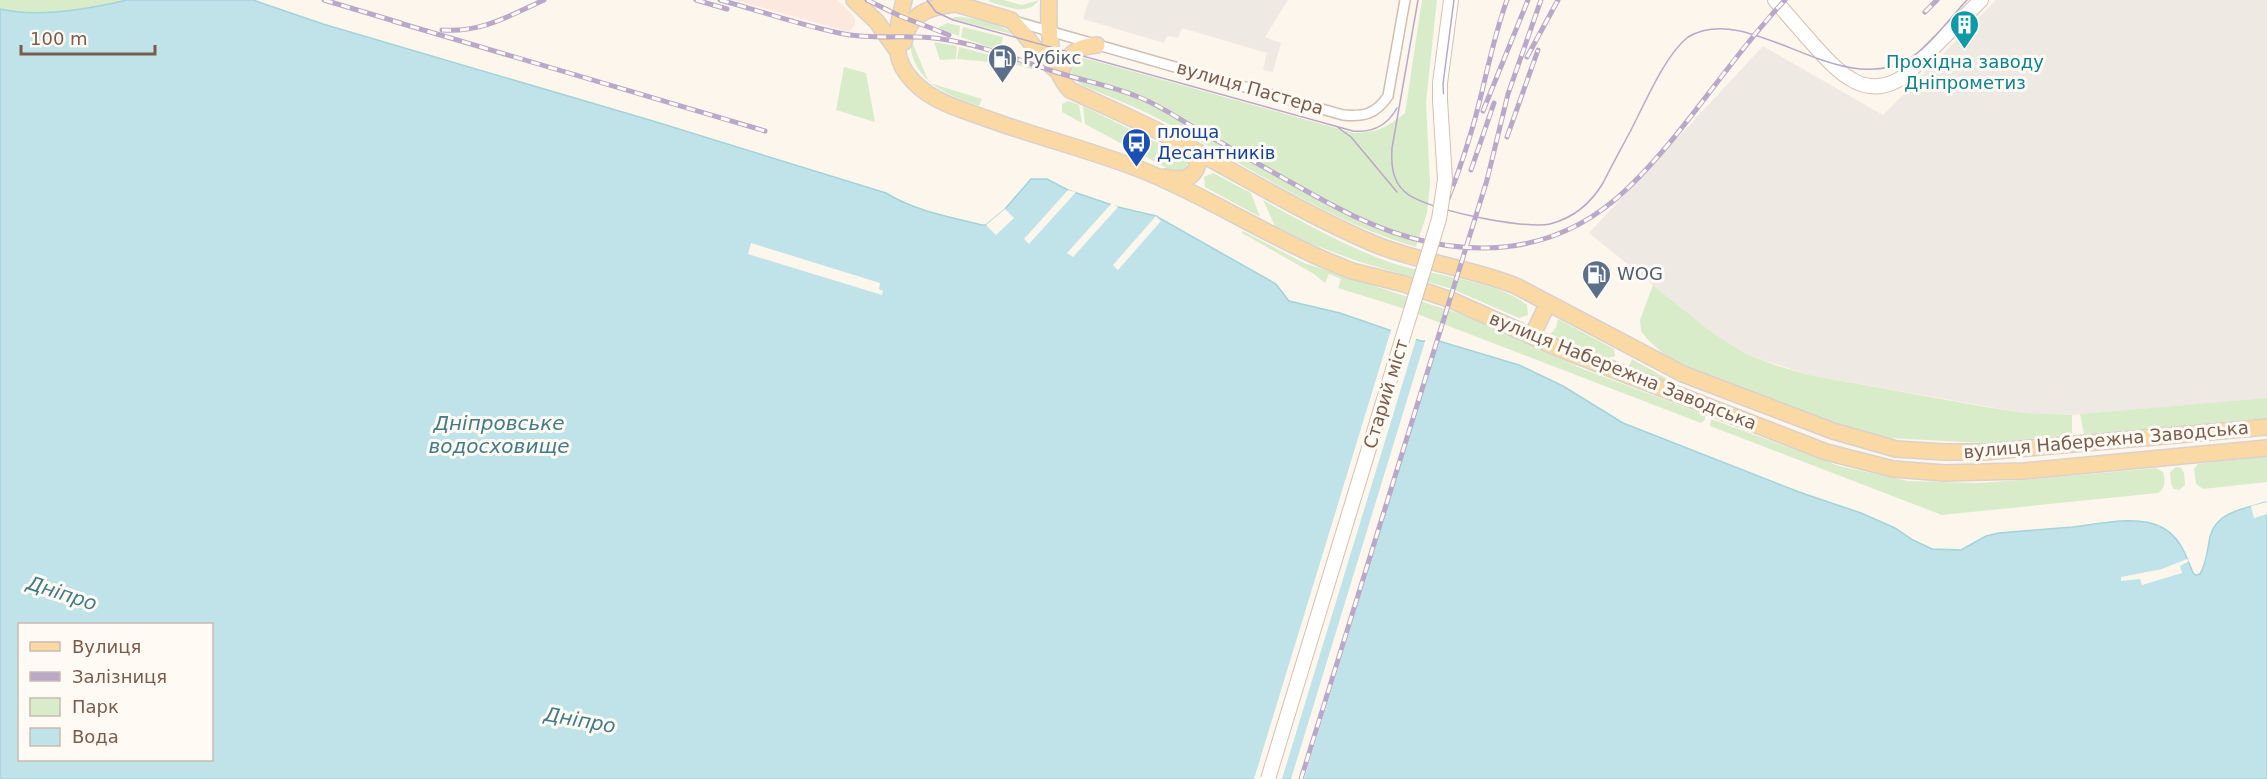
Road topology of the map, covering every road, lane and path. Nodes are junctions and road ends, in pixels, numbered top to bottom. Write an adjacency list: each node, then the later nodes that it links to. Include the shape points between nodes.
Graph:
1 (854, 0): 12 (main road)
2 (904, 0): 12 (main road)
3 (1049, 0): 10 (main road)
4 (1405, 0): 11 (street, вулиця Пастера, via 1388,96 1370,114 1358,117)
5 (1452, 0): 23 (main road, Старий міст, bridge, via 1440,100 1445,180 1439,219)
6 (1776, 0): 7 (main road, via 1838,70 1857,83 1877,87 1897,82 1906,75)
7 (1981, 0)
8 (948, 2): 9 (main road); 14 (main road, via 912,20 904,46)
9 (1011, 20): 10 (street, вулиця Пастера); 13 (main road)
10 (1048, 31): 11 (street, вулиця Пастера); 13 (main road)
11 (1097, 45): 13 (main road, via 1072,53 1062,65)
12 (896, 49): 14 (main road)
13 (1061, 74): 15 (main road, вулиця Набережна Заводська, via 1070,90)
14 (908, 75): 16 (main road, вулиця Набережна Заводська, via 944,104)
15 (1185, 145): 16 (main road, via 1198,163 1192,176 1178,180); 17 (main road, вулиця Набережна Заводська, via 1365,241 1500,280)
16 (1151, 174): 18 (main road, вулиця Набережна Заводська, via 1325,260 1451,300)
17 (1548, 303): 18 (main road); 19 (main road, вулиця Набережна Заводська)
18 (1532, 336): 20 (main road, вулиця Набережна Заводська)
19 (1629, 346): 20 (main road, via 1619,361); 21 (main road, вулиця Набережна Заводська, via 1683,374 1833,432 1896,449 2024,450)
20 (1598, 364): 22 (main road, вулиця Набережна Заводська, via 1826,452 1893,469 1944,473 2024,471)
21 (2267, 426)
22 (2267, 448)
23 (1268, 779)

